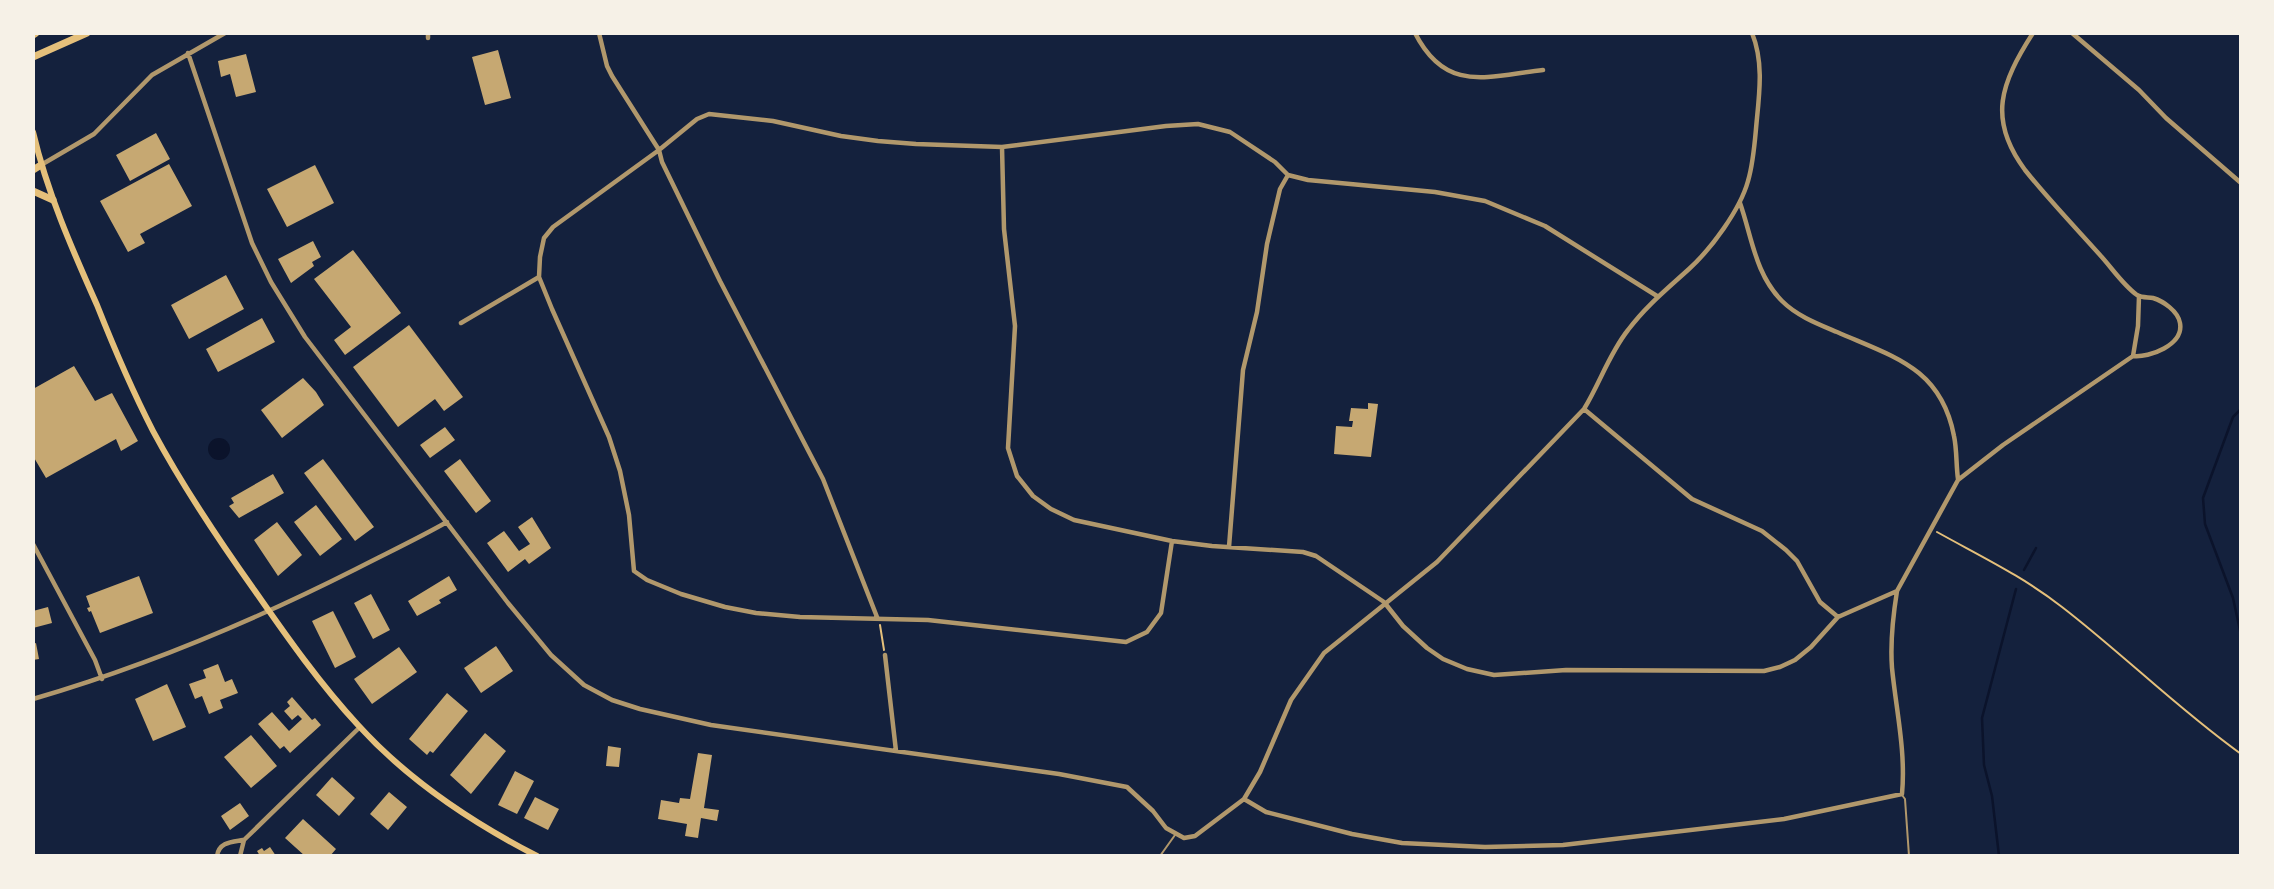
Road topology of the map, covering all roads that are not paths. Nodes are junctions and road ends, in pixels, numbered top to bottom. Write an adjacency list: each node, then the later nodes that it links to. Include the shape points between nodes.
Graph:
1 (87, 33): 9 (highway)
2 (225, 33): 8 (street)
3 (599, 33): 13 (street, via 612,76)
4 (1415, 33): 10 (street, via 1433,62 1459,74 1487,78)
5 (1752, 33): 20 (street, via 1759,52 1759,100 1749,181)
6 (2033, 33): 23 (street, via 2006,81 2001,105 2004,133 2036,183)
7 (2072, 33): 17 (street)
8 (188, 53): 14 (street, via 144,81 88,139); 28 (street, via 252,243 271,282 305,337)
9 (36, 56)
10 (1543, 70)
11 (33, 132): 14 (main road)
12 (1002, 147): 13 (street, via 878,141 709,114 696,119); 16 (street, via 1198,124 1230,132); 29 (street, via 1004,229 1015,326 1009,448 1017,476 1033,496 1074,520)
13 (659, 150): 21 (street, via 553,227 544,238); 35 (street, via 822,479)
14 (41, 165): 15 (highway); 19 (main road)
15 (33, 170)
16 (1288, 175): 22 (street, via 1485,201 1545,226); 31 (street, via 1280,189 1267,244 1243,370)
17 (2241, 183)
18 (33, 191): 19 (highway)
19 (53, 200): 34 (main road, via 154,432 202,516)
20 (1740, 203): 22 (street, via 1691,268); 27 (street, via 1751,247 1765,279 1782,301 1805,319 1899,359 1925,376 1943,401 1954,434)
21 (540, 277): 24 (street); 35 (street, via 610,438 629,515 634,571 681,594 756,613)
22 (1657, 296): 26 (street, via 1612,352)
23 (2139, 296): 25 (street); 25 (street, via 2165,303 2180,323 2172,343)
24 (461, 323)
25 (2133, 356): 27 (street)
26 (1584, 409): 33 (street, via 1437,562); 36 (street, via 1692,499 1762,531 1786,550 1820,601)
27 (1958, 480): 32 (street)
28 (447, 522): 34 (street); 41 (street, via 551,655 584,685 612,700 711,725)
29 (1172, 541): 31 (street); 35 (street, via 1161,613 1147,632 1126,642)
30 (33, 544): 38 (street)
31 (1229, 547): 33 (street, via 1315,556)
32 (1897, 591): 36 (street); 42 (street, via 1892,664)
33 (1384, 603): 36 (street, via 1427,648 1455,664 1494,675 1566,670 1764,671 1795,660); 43 (street, via 1311,669 1286,709 1261,772)
34 (270, 612): 38 (street); 40 (main road)
35 (877, 617)
36 (1838, 617)
37 (885, 655): 41 (street)
38 (102, 679): 39 (street)
39 (33, 699)
40 (360, 727): 45 (street); 48 (main road, via 437,793)
41 (896, 752): 44 (street, via 1127,787)
42 (1902, 794): 43 (street, via 1784,819 1563,845 1485,847 1402,843 1352,834 1266,812); 50 (lane)
43 (1244, 799): 44 (street, via 1195,836)
44 (1175, 835): 49 (lane)
45 (244, 840): 46 (street, via 224,844); 47 (street)
46 (217, 856)
47 (240, 856)
48 (537, 856)
49 (1160, 856)
50 (1909, 856)

